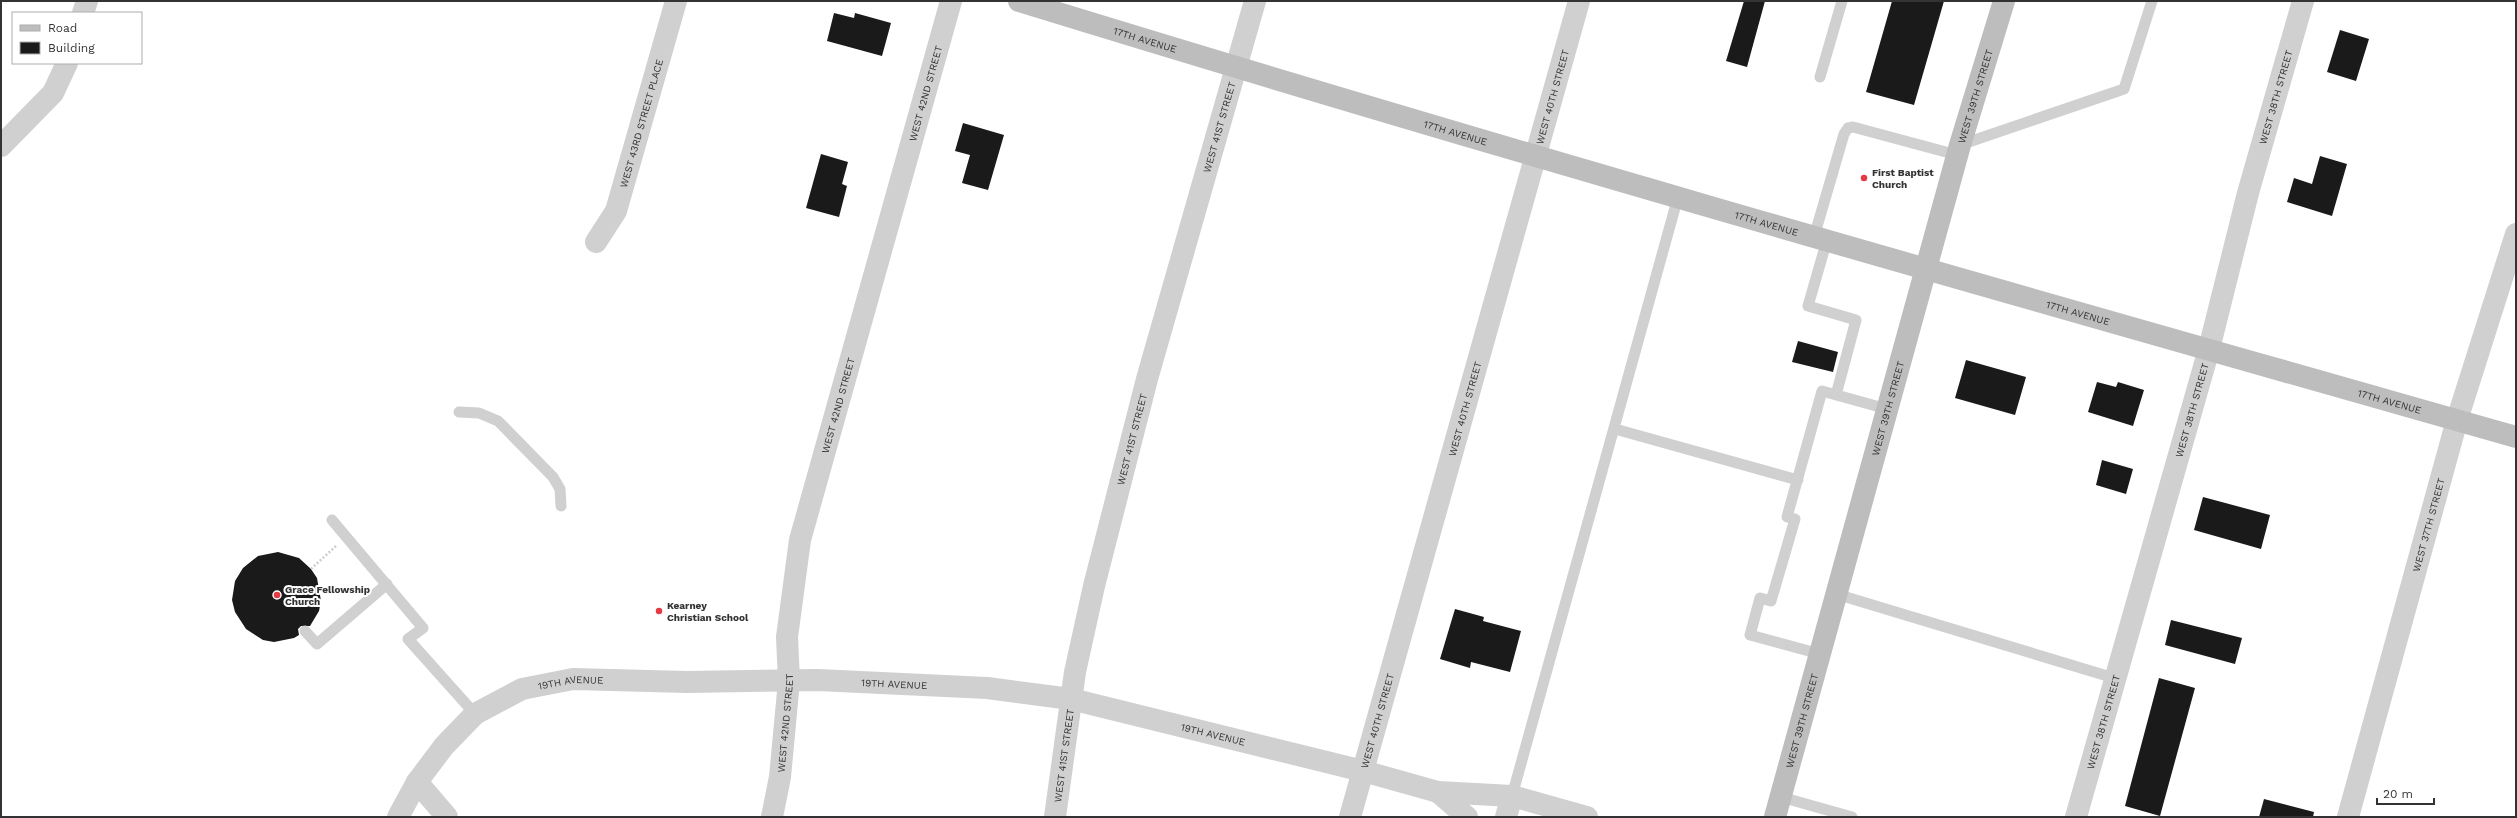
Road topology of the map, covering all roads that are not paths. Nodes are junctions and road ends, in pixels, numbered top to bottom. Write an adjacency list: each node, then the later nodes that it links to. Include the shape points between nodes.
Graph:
1 (87, 1): 11 (street)
2 (676, 1): 21 (street, WEST 43RD STREET PLACE, via 616,211)
3 (951, 1): 38 (street, WEST 42ND STREET, via 800,540 787,637)
4 (1019, 1): 13 (main road, 17TH AVENUE)
5 (1255, 1): 13 (street, WEST 41ST STREET)
6 (1579, 1): 17 (street, WEST 40TH STREET)
7 (1842, 1): 14 (lane)
8 (2004, 1): 16 (main road, WEST 39TH STREET)
9 (2152, 1): 16 (lane, via 2124,89)
10 (2303, 1): 23 (street, WEST 38TH STREET, via 2248,193)
11 (83, 12)
12 (67, 64): 15 (street, via 53,93)
13 (1236, 68): 17 (main road, 17TH AVENUE); 39 (street, WEST 41ST STREET, via 1145,386 1094,586)
14 (1820, 78)
15 (1, 146)
16 (1958, 150): 20 (lane, via 1848,128 1844,134); 22 (main road, WEST 39TH STREET)
17 (1536, 156): 18 (main road, 17TH AVENUE); 41 (street, WEST 40TH STREET)
18 (1678, 197): 20 (main road, 17TH AVENUE); 28 (lane)
19 (2516, 234): 27 (street, WEST 37TH STREET)
20 (1821, 238): 22 (main road, 17TH AVENUE); 24 (lane, via 1808,306 1856,320)
21 (596, 242)
22 (1926, 268): 23 (main road, 17TH AVENUE); 25 (main road, WEST 39TH STREET)
23 (2209, 349): 27 (main road, 17TH AVENUE); 37 (street, WEST 38TH STREET)
24 (1836, 395): 25 (lane); 30 (lane, via 1822,391)
25 (1887, 409): 34 (main road, WEST 39TH STREET)
26 (459, 412): 31 (lane, via 479,413 498,421 553,477 560,489)
27 (2457, 420): 29 (main road, 17TH AVENUE); 56 (street, WEST 37TH STREET)
28 (1615, 429): 30 (lane); 44 (lane)
29 (2516, 437)
30 (1798, 480): 36 (lane, via 1787,517 1795,519 1771,601 1760,598 1750,635)
31 (561, 506)
32 (332, 520): 33 (lane)
33 (387, 584): 35 (lane, via 317,644); 40 (lane, via 423,628 408,640)
34 (1836, 594): 36 (main road, WEST 39TH STREET); 37 (lane)
35 (305, 631)
36 (1820, 654): 45 (main road, WEST 39TH STREET)
37 (2114, 678): 55 (street, WEST 38TH STREET)
38 (789, 681): 39 (street, 19TH AVENUE, via 826,680 987,688); 40 (street, 19TH AVENUE, via 687,682 573,678 522,690); 48 (street, WEST 42ND STREET, via 780,777)
39 (1071, 699): 41 (street, 19TH AVENUE); 49 (street, WEST 41ST STREET)
40 (475, 714): 42 (street, 19TH AVENUE, via 444,746)
41 (1363, 771): 43 (street, 19TH AVENUE); 50 (street, WEST 40TH STREET)
42 (417, 782): 46 (street, 19TH AVENUE); 47 (street)
43 (1438, 792): 44 (street, 19TH AVENUE); 51 (street, 19TH AVENUE)
44 (1512, 796): 52 (street); 53 (street, 19TH AVENUE)
45 (1778, 807): 54 (lane)
46 (398, 817)
47 (447, 817)
48 (772, 817)
49 (1055, 817)
50 (1350, 817)
51 (1467, 817)
52 (1506, 817)
53 (1587, 817)
54 (1852, 817)
55 (2076, 817)
56 (2348, 817)

